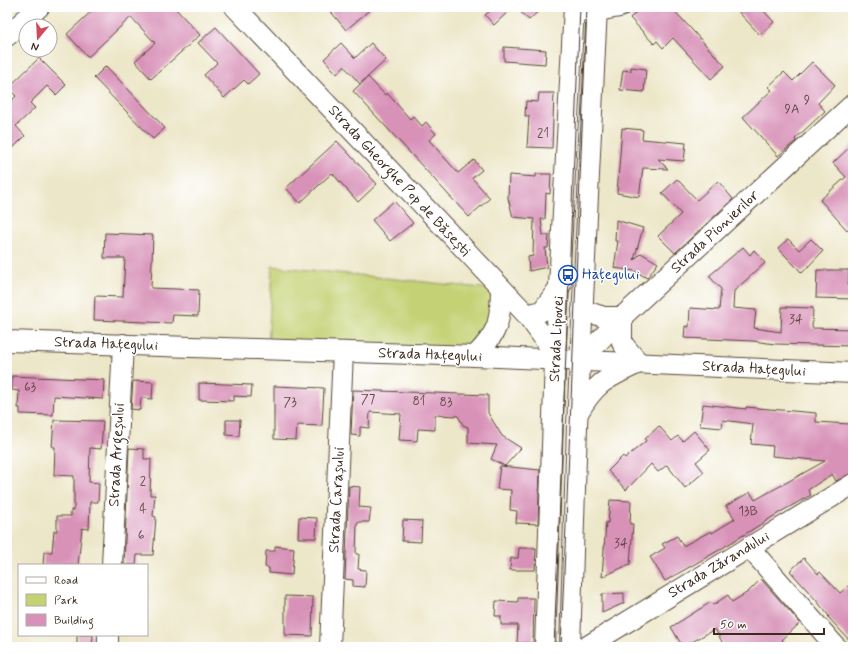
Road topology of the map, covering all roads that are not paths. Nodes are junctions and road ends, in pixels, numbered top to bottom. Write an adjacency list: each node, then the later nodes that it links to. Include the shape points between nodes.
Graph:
1 (39, 7): 6 (street)
2 (235, 7): 9 (street, Strada Gheorghe Pop de Băsești)
3 (620, 7): 5 (street)
4 (573, 8): 5 (street); 8 (street, Strada Lipovei)
5 (597, 9): 10 (street, Strada Lipovei)
6 (7, 36)
7 (853, 104): 12 (street, Strada Pionierilor)
8 (561, 285): 11 (street, via 542,311); 17 (street, Strada Lipovei)
9 (501, 290): 11 (street, Strada Gheorghe Pop de Băsești); 16 (street, via 500,318 494,334)
10 (582, 310): 12 (street, via 604,317); 18 (street, Strada Lipovei)
11 (527, 315): 17 (street, Strada Gheorghe Pop de Băsești, via 544,337)
12 (622, 317): 18 (street, Strada Pionierilor); 19 (street, via 622,343)
13 (7, 341): 14 (street, Strada Hațegului)
14 (123, 344): 15 (street, Strada Hațegului); 24 (street, Strada Argeșului)
15 (343, 352): 16 (street, Strada Hațegului); 27 (street, Strada Carașului)
16 (475, 356): 17 (street, Strada Hațegului)
17 (555, 360): 18 (street, Strada Hațegului); 28 (street, Strada Lipovei)
18 (580, 361): 19 (street, Strada Hațegului); 21 (street, Strada Lipovei)
19 (639, 363): 20 (street, Strada Hațegului); 21 (street, via 603,380 588,396)
20 (853, 373)
21 (577, 415): 29 (street, Strada Lipovei)
22 (853, 484): 23 (street, Strada Zărandului)
23 (749, 547): 30 (street, Strada Zărandului); 31 (street)
24 (112, 564)
25 (108, 636): 26 (street)
26 (108, 647)
27 (330, 647)
28 (545, 647)
29 (570, 647)
30 (586, 647)
31 (836, 647)

